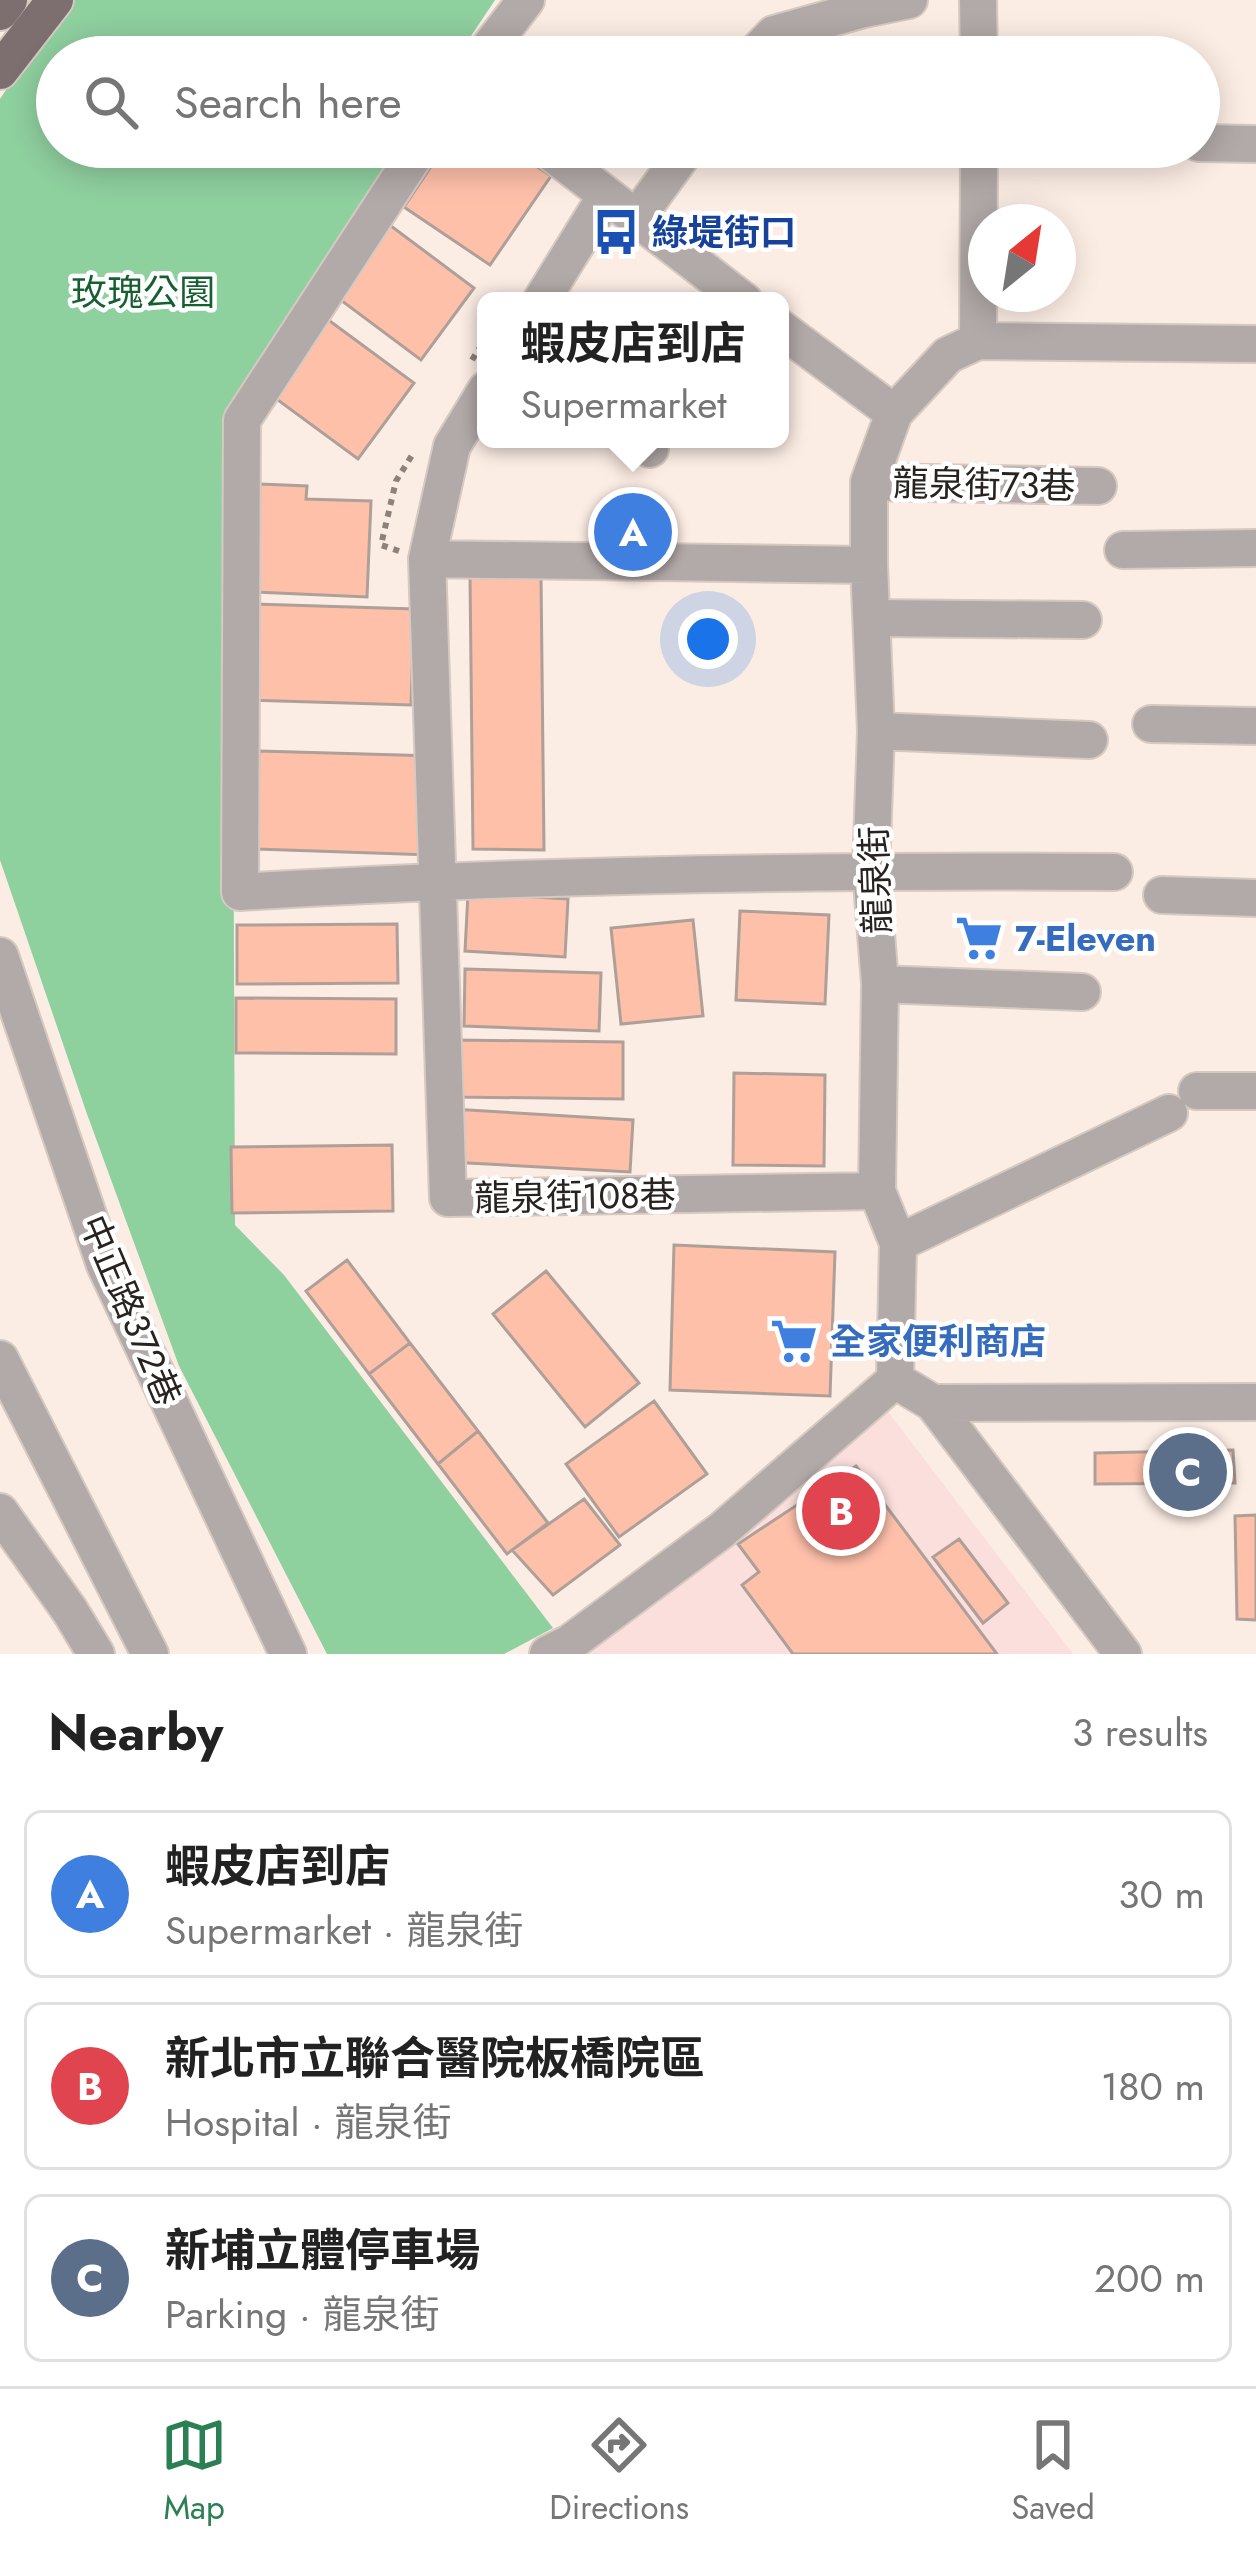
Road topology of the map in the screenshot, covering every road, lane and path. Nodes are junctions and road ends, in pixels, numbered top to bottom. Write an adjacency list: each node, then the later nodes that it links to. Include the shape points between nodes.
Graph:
1 (9, 0): 6 (main road)
2 (56, 0): 10 (main road)
3 (526, 0): 7 (street)
4 (908, 0): 8 (street)
5 (978, 0): 9 (street)
6 (0, 12)
7 (498, 36)
8 (772, 36)
9 (979, 36)
10 (0, 71)
11 (1220, 143): 12 (street)
12 (1256, 144)
13 (406, 168): 40 (street, via 242,420 240,892)
14 (571, 168): 17 (street)
15 (673, 168): 18 (street)
16 (979, 168): 22 (street)
17 (606, 196): 18 (street); 19 (street)
18 (635, 220): 20 (street)
19 (547, 292)
20 (732, 292)
21 (789, 335): 25 (street)
22 (978, 341): 23 (street); 25 (street, 龍泉街, via 948,355)
23 (1256, 344)
24 (477, 405): 30 (street, 龍泉街108巷, via 452,446)
25 (895, 413): 26 (street, 龍泉街)
26 (869, 482): 27 (street, 龍泉街73巷); 31 (street, 龍泉街)
27 (1098, 486)
28 (1256, 548): 29 (street)
29 (1123, 550)
30 (427, 559): 31 (street); 40 (street, 龍泉街108巷)
31 (869, 565): 32 (street, 龍泉街)
32 (872, 618): 33 (street); 36 (street, 龍泉街)
33 (1083, 620)
34 (1151, 724): 35 (street)
35 (1256, 726)
36 (876, 731): 37 (street); 38 (street, 龍泉街)
37 (1089, 740)
38 (871, 870): 39 (street); 40 (street); 44 (street, 龍泉街)
39 (1114, 872)
40 (439, 880): 47 (street, 龍泉街108巷, via 448,1198)
41 (1162, 895): 42 (street)
42 (1256, 898)
43 (0, 956): 56 (street, 中正路372巷, via 105,1265)
44 (880, 984): 45 (street); 47 (street, 龍泉街)
45 (1082, 992)
46 (1256, 1091): 48 (street, via 1183,1102)
47 (877, 1191): 48 (street, 龍泉街)
48 (898, 1244): 50 (street, 龍泉街)
49 (0, 1359): 55 (street)
50 (896, 1380): 52 (street); 57 (street, via 722,1530)
51 (1256, 1402): 52 (street)
52 (933, 1403): 58 (street)
53 (0, 1513): 54 (street)
54 (96, 1654)
55 (150, 1654)
56 (288, 1654)
57 (548, 1654)
58 (1123, 1654)

